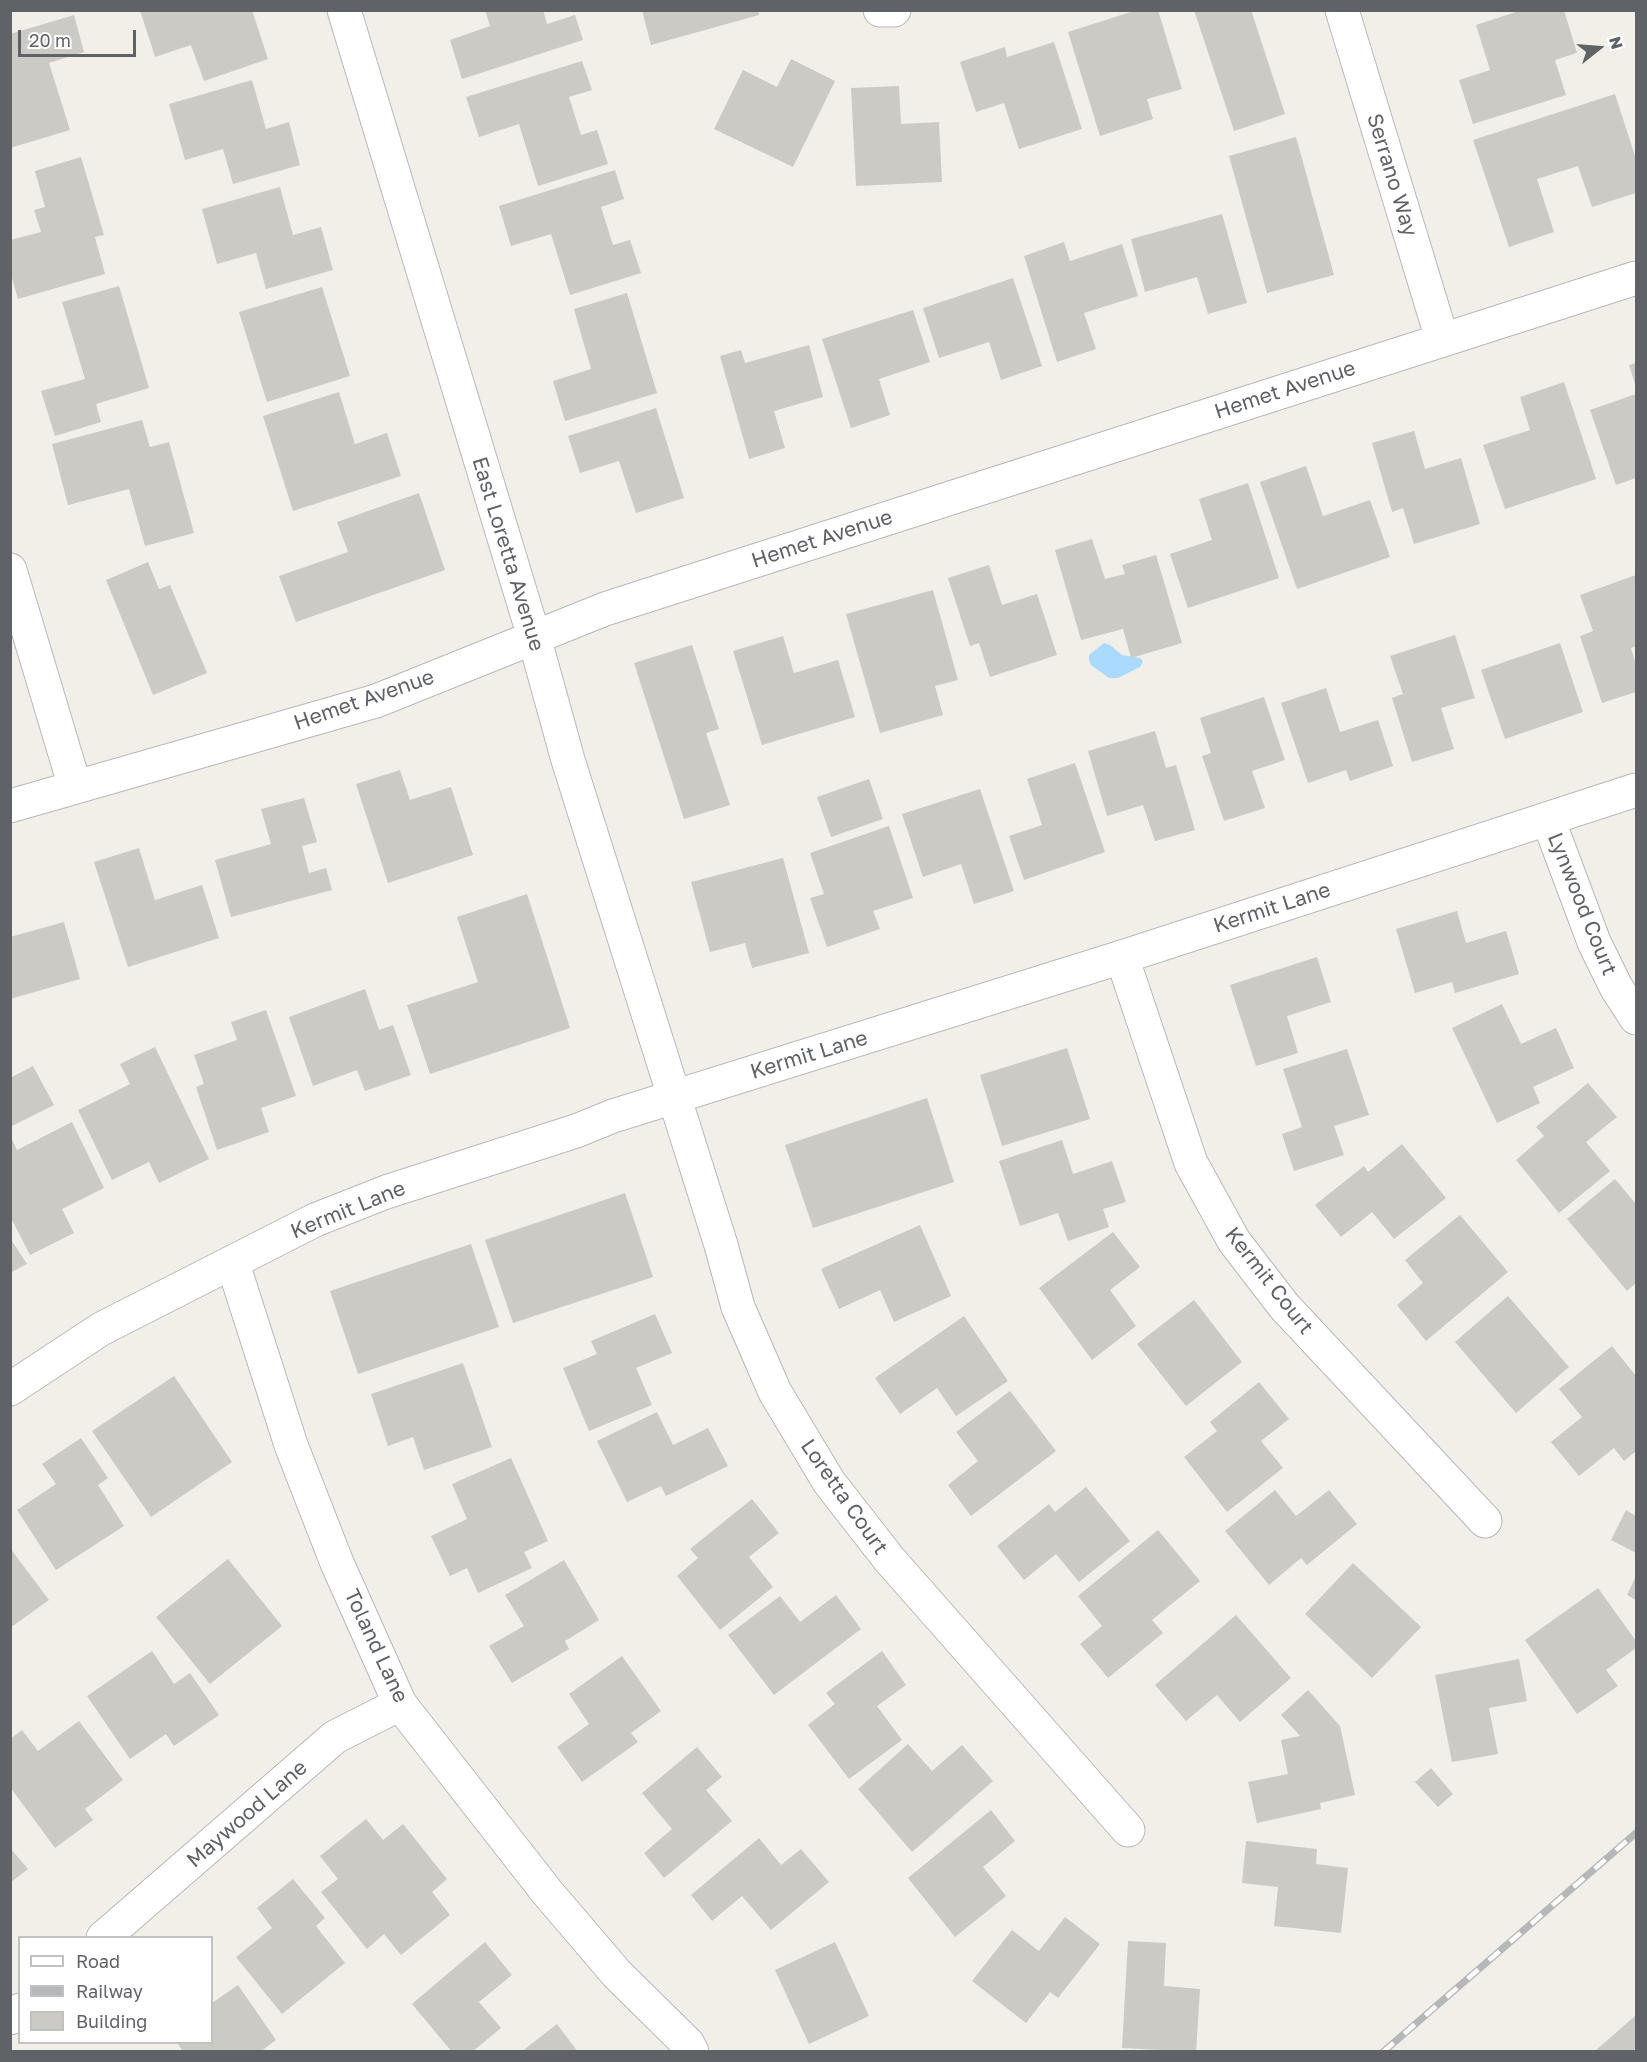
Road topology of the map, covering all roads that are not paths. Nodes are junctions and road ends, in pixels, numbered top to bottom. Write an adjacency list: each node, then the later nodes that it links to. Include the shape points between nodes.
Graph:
1 (344, 10): 8 (street, East Loretta Avenue)
2 (880, 10): 3 (street)
3 (894, 10)
4 (1342, 10): 6 (street, Serrano Way)
5 (1636, 278): 6 (street, Hemet Avenue)
6 (1442, 339): 8 (street, Hemet Avenue, via 605,609)
7 (10, 570): 9 (street)
8 (534, 637): 9 (street, Hemet Avenue, via 376,701); 15 (street, East Loretta Avenue, via 568,760)
9 (75, 786): 11 (street, Hemet Avenue)
10 (1636, 790): 12 (street, Kermit Lane)
11 (10, 806)
12 (1548, 819): 13 (street, Kermit Lane); 14 (street, Lynwood Court, via 1594,942)
13 (1122, 957): 15 (street, Kermit Lane); 18 (street, Kermit Court, via 1191,1163 1233,1241 1284,1306)
14 (1636, 1018)
15 (674, 1097): 16 (street, Kermit Lane, via 386,1192 315,1220); 20 (street, Loretta Court, via 738,1308 775,1392 829,1482 889,1559)
16 (233, 1264): 17 (street, Kermit Lane, via 101,1329); 19 (street, Toland Lane, via 291,1445 337,1563)
17 (10, 1389)
18 (1485, 1521)
19 (400, 1704): 21 (street, Maywood Lane, via 335,1737); 22 (street, Toland Lane, via 547,1892 617,1974)
20 (1128, 1830)
21 (106, 1936)
22 (692, 2052)

